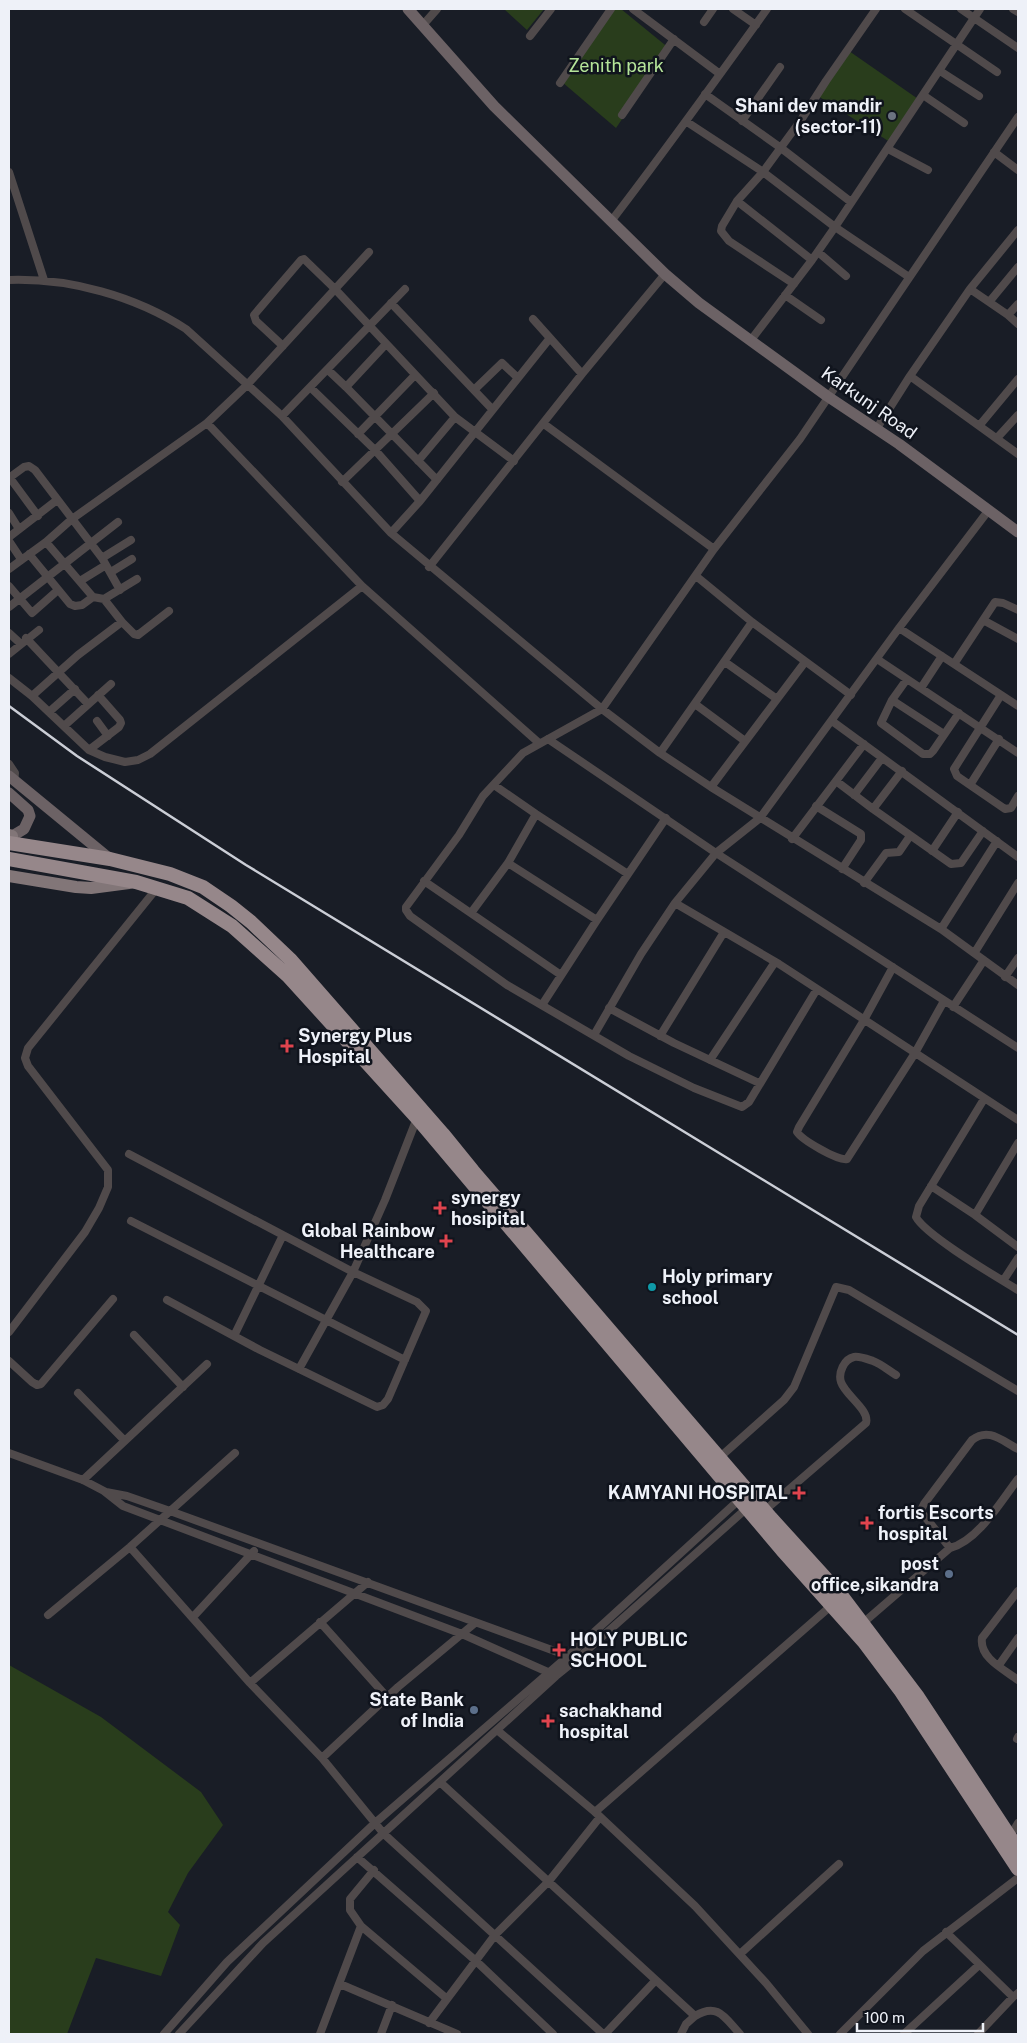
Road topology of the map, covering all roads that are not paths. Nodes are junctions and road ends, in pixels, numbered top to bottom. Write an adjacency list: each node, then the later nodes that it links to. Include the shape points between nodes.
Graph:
1 (408, 9): 18 (street, Karkunj Road)
2 (437, 9): 18 (street)
3 (551, 9): 20 (street)
4 (611, 9): 28 (street)
5 (633, 9): 14 (street)
6 (713, 9): 17 (street)
7 (733, 9): 19 (street)
8 (767, 9): 19 (street)
9 (876, 9): 37 (street)
10 (905, 9): 22 (street)
11 (961, 9): 16 (street)
12 (980, 9): 16 (street)
13 (1013, 9): 15 (street)
14 (644, 12): 21 (street)
15 (1018, 12)
16 (974, 18): 22 (street); 23 (street)
17 (704, 22)
18 (423, 25): 47 (street, Karkunj Road, via 515,127)
19 (756, 25): 27 (street)
20 (530, 36)
21 (674, 39): 27 (street); 32 (street)
22 (957, 44): 25 (street); 26 (street)
23 (1018, 48)
24 (780, 67): 34 (street)
25 (940, 71): 30 (street); 31 (street)
26 (997, 72)
27 (720, 74): 29 (street)
28 (560, 83)
29 (704, 94): 34 (street); 35 (street)
30 (923, 95): 36 (street); 38 (street)
31 (979, 96)
32 (622, 115)
33 (1018, 117): 39 (street)
34 (742, 121): 37 (street)
35 (687, 122): 43 (street); 47 (street)
36 (964, 123)
37 (781, 148): 43 (street); 46 (street)
38 (888, 149): 40 (street); 46 (street)
39 (994, 152): 41 (street); 56 (street)
40 (928, 170)
41 (1018, 170)
42 (9, 172): 44 (street)
43 (763, 172): 45 (street); 48 (street)
44 (13, 197): 58 (street)
45 (737, 200): 52 (street); 59 (street, via 722,226 722,234)
46 (851, 202): 48 (street)
47 (612, 220): 54 (street, Karkunj Road)
48 (835, 227): 51 (street); 56 (street)
49 (1018, 230): 62 (street)
50 (369, 252): 60 (street)
51 (818, 252): 52 (street); 55 (street)
52 (812, 260): 59 (street)
53 (1018, 267): 64 (street)
54 (665, 274): 73 (street, Karkunj Road); 77 (street)
55 (846, 276)
56 (909, 277): 87 (street)
57 (9, 280): 58 (street)
58 (44, 280): 82 (street, via 121,297 168,318 186,329)
59 (794, 284): 63 (street)
60 (335, 289): 71 (street); 75 (street); 75 (street, via 307,260 301,260 254,315 256,321)
61 (405, 289): 65 (street)
62 (970, 289): 64 (street); 79 (street)
63 (785, 295): 69 (street); 73 (street)
64 (990, 302): 67 (street)
65 (391, 303): 71 (street); 85 (street)
66 (1018, 304): 67 (street)
67 (1008, 315): 70 (street)
68 (533, 319): 72 (street)
69 (821, 320)
70 (1018, 324)
71 (369, 326): 74 (street); 76 (street)
72 (550, 338): 77 (street); 80 (street)
73 (750, 340): 87 (street, Karkunj Road)
74 (386, 344): 78 (street); 83 (street)
75 (283, 346): 82 (street)
76 (328, 370): 83 (street); 84 (street)
77 (582, 374): 94 (street)
78 (415, 376): 86 (street); 91 (street)
79 (910, 376): 95 (street); 96 (street)
80 (518, 378): 85 (street, via 502,363); 88 (street)
81 (1018, 379): 95 (street)
82 (247, 385): 90 (street); 93 (street)
83 (346, 387): 91 (street)
84 (311, 388): 90 (street); 98 (street)
85 (474, 390): 88 (street)
86 (434, 394): 92 (street); 99 (street)
87 (827, 396): 96 (street, Karkunj Road); 123 (street, via 800,439)
88 (492, 409): 97 (street)
89 (1018, 415): 100 (street)
90 (282, 416): 107 (street)
91 (375, 416): 98 (street); 99 (street)
92 (455, 417): 97 (street); 103 (street)
93 (207, 423): 113 (street); 136 (street)
94 (544, 424): 104 (street); 123 (street)
95 (979, 426): 100 (street)
96 (877, 428): 110 (street, Karkunj Road)
97 (473, 432): 104 (street); 106 (street)
98 (358, 434): 101 (street)
99 (392, 434): 101 (street); 103 (street)
100 (997, 438): 102 (street)
101 (375, 450): 107 (street); 109 (street)
102 (1018, 453)
103 (418, 461): 106 (street)
104 (514, 461): 129 (street)
105 (9, 478): 108 (street, via 29,466); 112 (street)
106 (437, 480): 109 (street)
107 (342, 482): 117 (street)
108 (56, 500): 112 (street); 113 (street)
109 (420, 501): 117 (street)
110 (988, 511): 116 (street, Karkunj Road); 148 (street)
111 (9, 513): 115 (street)
112 (38, 516): 115 (street)
113 (72, 519): 121 (street); 122 (street)
114 (118, 522): 122 (street)
115 (19, 529): 118 (street)
116 (1018, 532)
117 (391, 533): 129 (street)
118 (9, 537)
119 (131, 540): 128 (street)
120 (9, 541): 125 (street)
121 (46, 542): 124 (street); 127 (street)
122 (91, 544): 127 (street); 128 (street)
123 (714, 549): 131 (street)
124 (29, 554): 125 (street); 132 (street)
125 (22, 559): 130 (street)
126 (132, 559): 128 (street)
127 (65, 564): 132 (street); 134 (street)
128 (107, 565): 134 (street); 138 (street)
129 (429, 566): 174 (street)
130 (9, 568)
131 (696, 576): 147 (street); 174 (street)
132 (48, 577): 137 (street); 140 (street)
133 (137, 579): 138 (street)
134 (80, 580): 139 (street)
135 (9, 586): 140 (street)
136 (362, 586): 186 (street); 188 (street, via 150,754 125,762)
137 (58, 590): 139 (street, via 76,606); 140 (street, via 32,613)
138 (120, 590): 141 (street)
139 (93, 597): 141 (street)
140 (20, 599): 142 (street)
141 (104, 599): 146 (street)
142 (9, 607)
143 (1018, 610): 145 (street, via 995,602)
144 (169, 611): 146 (street, via 138,635)
145 (984, 620): 151 (street); 158 (street)
146 (122, 622): 159 (street)
147 (752, 622): 156 (street); 157 (street)
148 (899, 628): 154 (street); 155 (street)
149 (39, 630): 152 (street)
150 (9, 633): 152 (street)
151 (1018, 639)
152 (24, 641): 153 (street); 159 (street)
153 (9, 654)
154 (942, 656): 158 (street); 163 (street)
155 (877, 659): 161 (street); 165 (street)
156 (725, 662): 169 (street); 172 (street)
157 (805, 662): 165 (street); 169 (street)
158 (954, 664): 167 (street)
159 (59, 672): 164 (street); 168 (street)
160 (9, 678): 168 (street)
161 (907, 679): 163 (street); 170 (street)
162 (111, 684): 166 (street)
163 (921, 688): 176 (street)
164 (75, 689): 171 (street); 175 (street)
165 (850, 694): 178 (street)
166 (98, 695): 171 (street); 182 (street, via 121,723)
167 (1001, 695): 173 (street); 180 (street)
168 (32, 696): 175 (street)
169 (777, 699): 185 (street)
170 (892, 700): 181 (street); 181 (street, via 881,723 923,754 930,754)
171 (88, 704): 179 (street)
172 (695, 704): 185 (street); 189 (street)
173 (1018, 706)
174 (602, 709): 183 (street); 189 (street)
175 (49, 712): 179 (street)
176 (959, 713): 180 (street); 181 (street)
177 (96, 721): 182 (street)
178 (832, 721): 187 (street); 207 (street)
179 (64, 726): 188 (street)
180 (981, 727): 184 (street); 197 (street, via 954,769 957,776)
181 (944, 734)
182 (108, 736): 188 (street)
183 (548, 739): 186 (street); 206 (street)
184 (999, 740): 190 (street); 197 (street)
185 (745, 741): 198 (street)
186 (539, 743): 196 (street, via 523,753)
187 (864, 744): 191 (street); 195 (street)
188 (89, 750)
189 (660, 753): 198 (street)
190 (1018, 753)
191 (882, 758): 193 (street); 200 (street)
192 (9, 764): 194 (street, via 15,773)
193 (902, 771): 203 (street); 204 (street)
194 (11, 778): 217 (street)
195 (836, 781): 200 (street); 202 (street)
196 (494, 784): 205 (street); 222 (street)
197 (970, 784): 201 (street, via 1005,809 1011,808)
198 (711, 787): 207 (street)
199 (9, 793): 210 (street, via 28,810 30,816 24,829)
200 (854, 795): 203 (street)
201 (1018, 796)
202 (816, 806): 211 (street); 219 (street, via 861,834)
203 (873, 810): 209 (street)
204 (958, 812): 208 (street); 213 (street)
205 (536, 814): 218 (street); 220 (street)
206 (666, 818): 214 (street); 220 (street)
207 (760, 818): 211 (street); 214 (street)
208 (983, 831): 212 (street); 213 (street, via 961,862 956,864)
209 (910, 836): 213 (street); 224 (street, via 899,852 886,853)
210 (10, 838): 217 (highway)
211 (792, 839): 219 (street)
212 (997, 841): 215 (street); 230 (street)
213 (932, 851)
214 (716, 853): 227 (street); 236 (street)
215 (1018, 857)
216 (9, 858): 223 (highway)
217 (110, 859): 285 (highway, via 170,874 203,887 251,922 291,960)
218 (508, 863): 228 (street); 229 (street)
219 (842, 869): 224 (street)
220 (628, 874): 229 (street)
221 (9, 876): 223 (main road, via 84,887)
222 (424, 881): 228 (street); 242 (street, via 407,904 407,913 507,985)
223 (136, 882): 226 (highway)
224 (864, 883): 230 (street)
225 (1018, 884): 232 (street)
226 (157, 888): 253 (highway, via 206,908 262,951); 270 (street, via 28,1048 25,1058 28,1066 108,1170 108,1186 85,1232)
227 (675, 902): 231 (street); 243 (street)
228 (471, 913): 237 (street)
229 (597, 920): 237 (street)
230 (940, 929): 232 (street)
231 (724, 932): 235 (street); 247 (street)
232 (975, 952): 234 (street)
233 (1018, 958): 238 (street)
234 (984, 960): 238 (street); 244 (street)
235 (775, 962): 240 (street); 250 (street)
236 (893, 967): 241 (street); 245 (street)
237 (561, 975): 242 (street)
238 (1006, 977): 239 (street)
239 (1018, 984)
240 (817, 989): 245 (street); 251 (street)
241 (944, 1001): 244 (street); 249 (street)
242 (542, 1005): 246 (street)
243 (609, 1008): 246 (street); 247 (street)
244 (953, 1008): 248 (street)
245 (864, 1020): 249 (street); 249 (street, via 799,1127 797,1132 803,1139 838,1159 847,1159)
246 (594, 1035): 251 (street, via 629,1056 736,1106 745,1105)
247 (660, 1036): 250 (street)
248 (1018, 1048)
249 (915, 1053): 252 (street)
250 (710, 1060): 251 (street)
251 (760, 1083)
252 (984, 1098): 254 (street); 257 (street)
253 (417, 1118): 263 (street); 289 (highway)
254 (1018, 1120)
255 (1018, 1143): 258 (street)
256 (129, 1154): 260 (street)
257 (931, 1186): 258 (street); 264 (street, via 916,1213 918,1222)
258 (975, 1215): 261 (street)
259 (131, 1221): 265 (street)
260 (283, 1235): 263 (street); 265 (street)
261 (1018, 1247)
262 (1018, 1258): 264 (street)
263 (353, 1272): 269 (street); 273 (street, via 417,1302 426,1311)
264 (1003, 1281): 266 (street)
265 (258, 1287): 269 (street); 272 (street)
266 (1018, 1290)
267 (114, 1299): 274 (street, via 41,1384 32,1382)
268 (167, 1300): 272 (street)
269 (326, 1320): 273 (street); 276 (street)
270 (9, 1332)
271 (134, 1335): 278 (street)
272 (234, 1336): 276 (street)
273 (405, 1360): 276 (street, via 388,1398 383,1405 377,1406)
274 (9, 1361)
275 (207, 1364): 278 (street)
276 (299, 1369)
277 (896, 1375): 291 (street, via 858,1356 846,1361 841,1370 841,1383 866,1415 866,1423)
278 (183, 1387): 281 (street)
279 (1018, 1391): 285 (street, via 849,1290 836,1287 794,1387 784,1400)
280 (78, 1393): 281 (street)
281 (126, 1441): 287 (street)
282 (1018, 1449): 295 (street, via 991,1435 979,1434 924,1504 922,1513)
283 (9, 1453): 287 (street)
284 (236, 1453): 290 (street)
285 (719, 1458): 291 (highway)
286 (1018, 1479): 295 (street, via 968,1539 960,1546)
287 (83, 1480): 288 (street)
288 (104, 1491): 290 (street); 292 (street, via 123,1506)
289 (744, 1504): 300 (highway); 308 (street); 309 (street)
290 (170, 1511): 292 (street); 293 (street)
291 (764, 1511): 305 (highway)
292 (159, 1520): 294 (street); 296 (street)
293 (261, 1544): 296 (street); 297 (street)
294 (130, 1547): 301 (street); 302 (street)
295 (950, 1548): 305 (street)
296 (252, 1553): 299 (street); 302 (street)
297 (368, 1582): 299 (street); 304 (street)
298 (1018, 1591): 310 (street, via 982,1638 983,1651)
299 (355, 1593): 303 (street); 306 (street)
300 (832, 1604): 319 (street); 327 (highway, via 900,1690)
301 (48, 1615)
302 (193, 1617): 314 (street)
303 (320, 1622): 314 (street); 315 (street)
304 (475, 1623): 306 (street); 308 (street)
305 (863, 1623): 323 (highway, via 918,1697)
306 (462, 1634): 311 (street); 315 (street)
307 (1018, 1638): 310 (street)
308 (568, 1656): 309 (street); 311 (street)
309 (577, 1659): 312 (street)
310 (999, 1665): 313 (street)
311 (547, 1672): 312 (street); 320 (street)
312 (556, 1676): 316 (street)
313 (1018, 1680)
314 (250, 1683): 317 (street)
315 (387, 1697): 317 (street)
316 (497, 1730): 318 (street); 319 (street)
317 (322, 1758): 320 (street)
318 (441, 1783): 322 (street); 330 (street)
319 (598, 1814): 330 (street); 334 (street, via 695,1906)
320 (375, 1823): 322 (street); 345 (street, via 227,1962)
321 (1018, 1823): 323 (street)
322 (384, 1834): 325 (street); 333 (street)
323 (1010, 1836): 324 (highway)
324 (1018, 1849)
325 (357, 1857): 328 (street); 346 (street, via 263,1943)
326 (839, 1864): 334 (street)
327 (1018, 1869)
328 (374, 1870): 331 (street, via 349,1902 350,1910); 335 (street)
329 (1018, 1878): 332 (street)
330 (549, 1881): 333 (street); 337 (street)
331 (361, 1926): 338 (street); 340 (street)
332 (946, 1932): 336 (street); 355 (street, via 923,1950)
333 (495, 1934): 335 (street); 351 (street)
334 (740, 1954): 354 (street)
335 (476, 1962): 340 (street); 350 (street)
336 (979, 1965): 339 (street); 356 (street)
337 (654, 1981): 342 (street); 351 (street)
338 (340, 1984): 341 (street); 347 (street)
339 (1016, 1995): 357 (street)
340 (446, 1998): 343 (street)
341 (392, 2005): 343 (street); 348 (street)
342 (695, 2016): 352 (street); 353 (street, via 714,2010)
343 (428, 2023): 344 (street)
344 (446, 2032): 349 (street)
345 (164, 2034)
346 (179, 2034)
347 (320, 2034)
348 (381, 2034)
349 (457, 2034)
350 (553, 2034)
351 (604, 2034)
352 (681, 2034)
353 (740, 2034)
354 (808, 2034)
355 (840, 2034)
356 (904, 2034)
357 (978, 2034)

